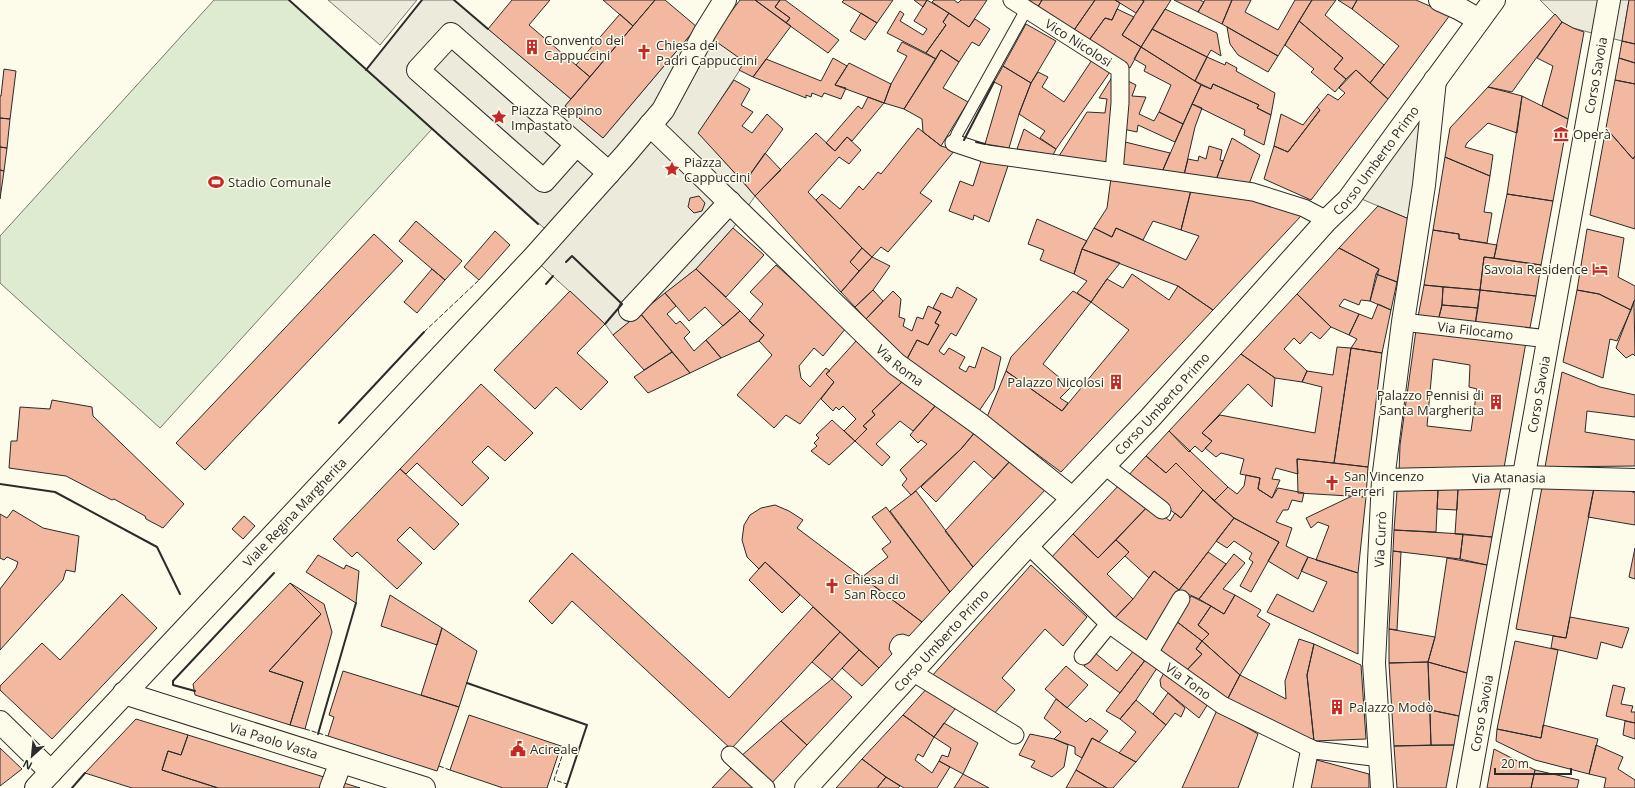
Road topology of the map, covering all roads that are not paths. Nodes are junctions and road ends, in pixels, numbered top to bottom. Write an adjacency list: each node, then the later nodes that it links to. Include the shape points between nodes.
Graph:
1 (725, 0): 9 (street, Viale Regina Margherita, via 704,32 663,110)
2 (1012, 0): 6 (street, Vico Nicolosi)
3 (1440, 0): 7 (street)
4 (1494, 0): 7 (street, Corso Umberto Primo)
5 (1609, 0): 18 (street, Corso Savoia)
6 (1026, 10): 10 (lane); 12 (street, Vico Nicolosi, via 1120,69)
7 (1479, 20): 8 (street, Corso Umberto Primo)
8 (1435, 80): 15 (street, Corso Umberto Primo, via 1348,200); 17 (street, Via Currò, via 1424,185)
9 (650, 125): 13 (street, Viale Regina Margherita); 14 (street, Via Roma)
10 (954, 143): 12 (street, via 987,154)
11 (576, 145): 11 (street, via 544,181 418,70 451,34); 13 (street)
12 (1114, 172): 15 (street, via 1253,192 1304,208)
13 (608, 173): 31 (street, Viale Regina Margherita, via 553,236)
14 (736, 208): 16 (street); 23 (street, Via Roma, via 896,364 981,425)
15 (1327, 220): 19 (street, Corso Umberto Primo)
16 (630, 310)
17 (1403, 322): 18 (street, Via Filocamo); 21 (street, Via Currò)
18 (1548, 339): 20 (street, Corso Savoia)
19 (1105, 466): 23 (street, Corso Umberto Primo); 24 (street)
20 (1523, 477): 21 (street, Via Atanasia); 22 (street, Via Atanasia); 45 (street, Corso Savoia)
21 (1383, 480): 36 (street, Via Currò, via 1374,663)
22 (1635, 480)
23 (1072, 498): 25 (street, Corso Umberto Primo)
24 (1162, 510)
25 (1028, 545): 27 (street, Via Tono); 30 (street, Corso Umberto Primo)
26 (1180, 599): 28 (street)
27 (1109, 624): 28 (street, Via Tono); 29 (street)
28 (1149, 653): 34 (street, Via Tono, via 1222,705)
29 (1083, 656)
30 (912, 672): 33 (street); 42 (street, Corso Umberto Primo)
31 (124, 693): 37 (street, Via Paolo Vasta); 38 (street, Viale Regina Margherita)
32 (0, 722): 38 (street)
33 (1015, 735)
34 (1310, 748): 36 (street, Via Tono); 43 (street)
35 (730, 755): 41 (street)
36 (1381, 758): 44 (street, Via Currò)
37 (341, 762): 39 (street); 40 (street, Via Paolo Vasta)
38 (43, 780)
39 (331, 788)
40 (424, 788)
41 (766, 788)
42 (806, 788)
43 (1302, 788)
44 (1382, 788)
45 (1468, 788)

